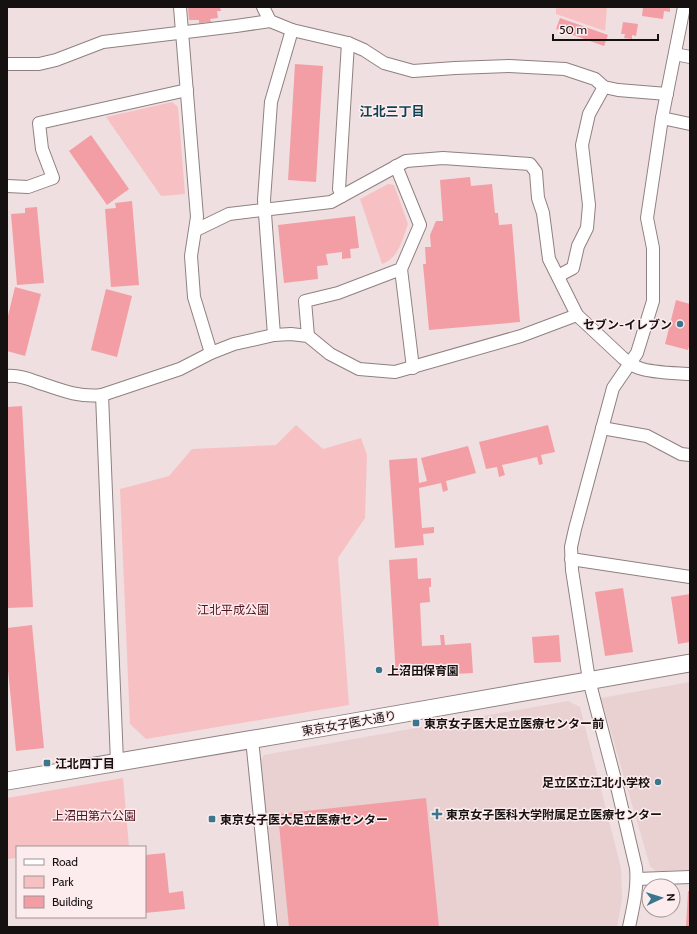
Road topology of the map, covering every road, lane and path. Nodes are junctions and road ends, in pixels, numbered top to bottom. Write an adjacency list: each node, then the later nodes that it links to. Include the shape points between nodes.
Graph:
1 (180, 7): 6 (street)
2 (263, 7): 4 (street)
3 (684, 7): 8 (street)
4 (270, 21): 5 (street); 6 (street)
5 (292, 30): 7 (street); 19 (street, via 271,102)
6 (183, 32): 10 (street, via 103,42 39,64); 12 (street)
7 (348, 43): 11 (street, via 384,63 413,71 509,66 565,69 595,79); 18 (street, via 339,189)
8 (675, 54): 9 (street); 13 (street)
9 (690, 57)
10 (7, 64)
11 (604, 87): 13 (street, via 620,91); 22 (street, via 589,114 582,145 589,205 587,228 578,246 573,268)
12 (187, 90): 17 (street, via 39,123 42,149 53,178 28,187); 20 (street)
13 (667, 94): 14 (street)
14 (662, 118): 15 (street); 27 (street, via 647,218 653,248 653,301 637,353)
15 (690, 124)
16 (396, 166): 18 (street); 21 (street, via 420,225); 22 (street, via 406,161 443,158 530,164 536,172 538,198 543,213 550,259)
17 (7, 186)
18 (342, 196): 19 (street, via 331,202)
19 (264, 210): 20 (street, via 229,214); 24 (street)
20 (196, 230): 26 (street, via 191,256 194,297)
21 (401, 269): 25 (street, via 338,293 305,301); 28 (street)
22 (558, 276): 23 (street)
23 (577, 315): 27 (street); 28 (street, via 521,336)
24 (274, 335): 25 (street); 26 (street, via 234,344)
25 (308, 336): 28 (street, via 330,354 359,369 395,372)
26 (211, 353): 31 (street, via 180,369)
27 (631, 364): 29 (street, via 640,369); 32 (street, via 613,388)
28 (413, 368)
29 (690, 374)
30 (7, 376): 31 (street, via 17,375 69,393)
31 (102, 395): 39 (street)
32 (602, 428): 33 (street, via 647,436 681,454); 34 (street, via 575,529)
33 (690, 455)
34 (571, 559): 35 (street); 37 (street)
35 (690, 577)
36 (690, 664): 37 (street, 東京女子医大通り)
37 (589, 680): 38 (street, 東京女子医大通り); 42 (street, via 618,791)
38 (252, 739): 39 (street, 東京女子医大通り); 43 (street)
39 (117, 762): 40 (street, 東京女子医大通り)
40 (7, 781)
41 (690, 877): 42 (street)
42 (637, 879): 44 (street)
43 (271, 927)
44 (629, 927)

